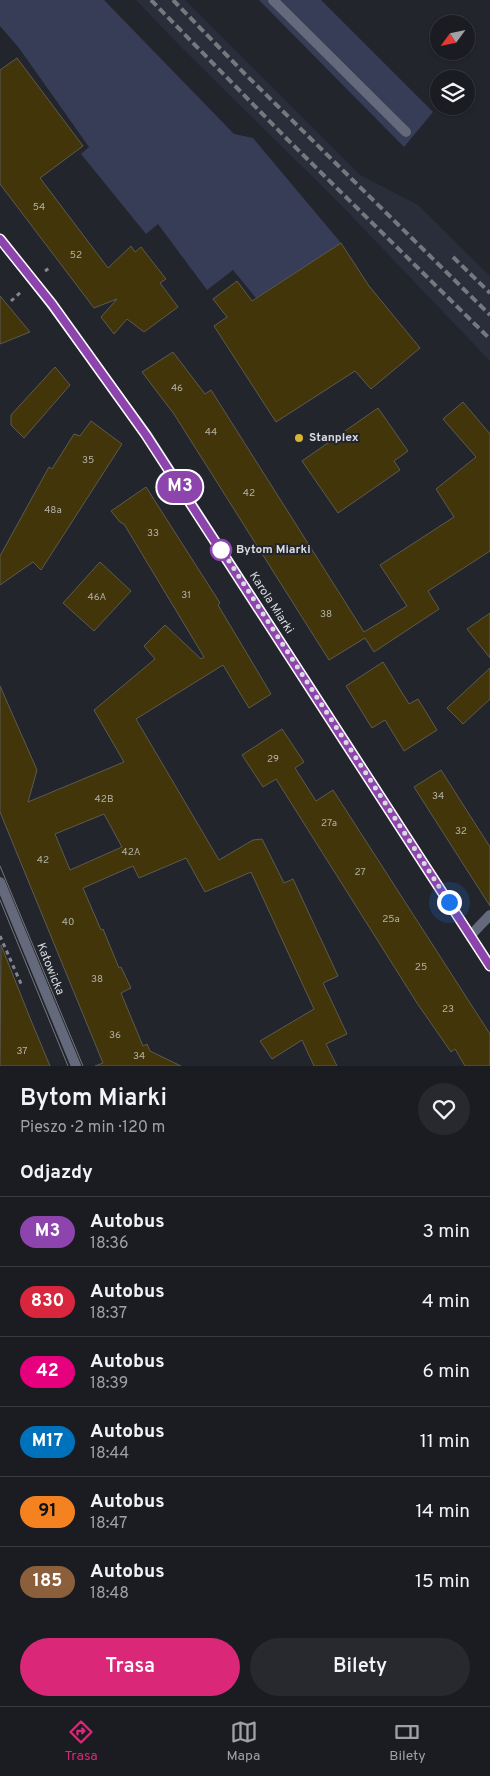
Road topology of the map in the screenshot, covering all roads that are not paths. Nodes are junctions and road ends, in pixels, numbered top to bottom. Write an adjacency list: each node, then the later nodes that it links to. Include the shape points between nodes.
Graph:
1 (273, 0): 2 (street)
2 (406, 132)
3 (0, 238): 6 (main road, Karola Miarki, via 146,435)
4 (0, 882): 8 (street, Katowicka)
5 (490, 915): 6 (street)
6 (471, 935): 7 (main road, Karola Miarki)
7 (490, 966)
8 (76, 1066)

